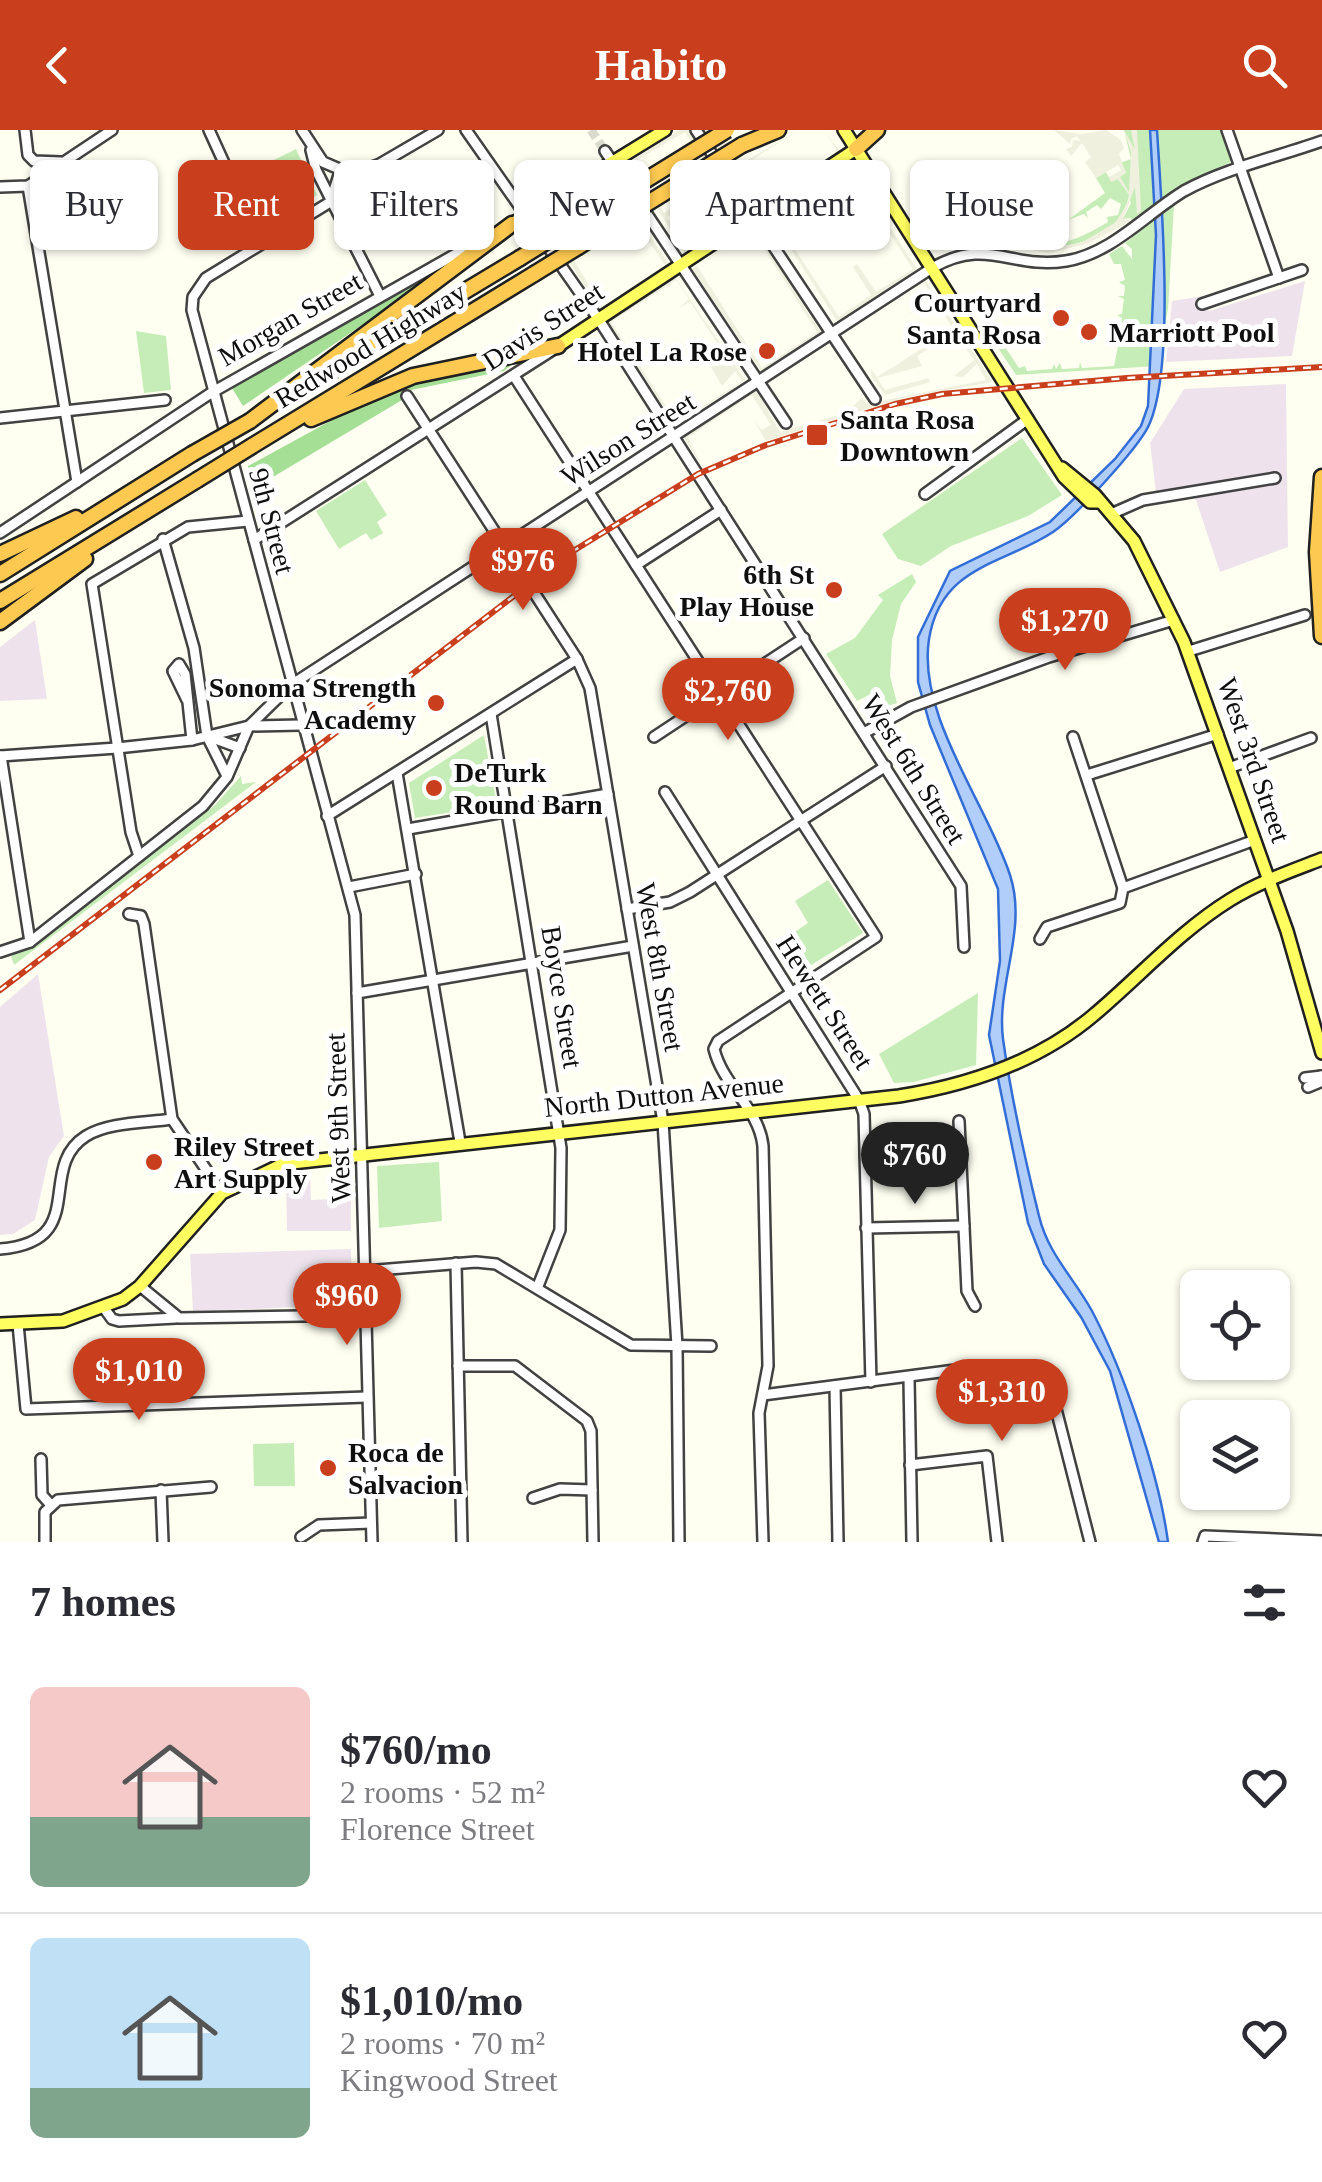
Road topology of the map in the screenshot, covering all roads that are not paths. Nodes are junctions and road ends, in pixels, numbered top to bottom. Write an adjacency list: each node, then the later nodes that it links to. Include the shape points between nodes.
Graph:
1 (112, 130): 21 (street)
2 (209, 130): 22 (street)
3 (302, 130): 17 (street)
4 (438, 130): 23 (street)
5 (466, 130): 35 (street, West 6th Street)
6 (665, 130): 19 (main road, Morgan Street)
7 (696, 130): 25 (street)
8 (727, 130): 60 (highway, Redwood Highway, bridge)
9 (765, 130): 16 (highway, Redwood Highway)
10 (778, 130): 16 (highway)
11 (844, 130): 18 (main road, West 3rd Street)
12 (877, 130): 18 (highway)
13 (1227, 130): 28 (street)
14 (25, 133): 20 (street)
15 (1322, 142): 28 (street)
16 (742, 145): 64 (highway, Redwood Highway, bridge)
17 (310, 147): 27 (street); 33 (street)
18 (856, 149): 26 (main road, Davis Street); 43 (main road, West 3rd Street)
19 (608, 156): 24 (main road, Morgan Street); 42 (street)
20 (33, 160)
21 (67, 160)
22 (223, 160)
23 (388, 160)
24 (602, 160)
25 (717, 160)
26 (840, 160)
27 (334, 167)
28 (1241, 169): 43 (street, Wilson Street, via 1175,198 1091,254 1062,262 963,253); 45 (street)
29 (28, 186): 30 (street); 57 (street)
30 (0, 187)
31 (334, 191): 33 (street)
32 (334, 198): 33 (street)
33 (331, 200): 34 (street); 46 (street)
34 (314, 211)
35 (514, 213)
36 (514, 222): 46 (street, Morgan Street)
37 (514, 223): 60 (highway)
38 (251, 250): 53 (street, 9th Street, via 206,278 193,297)
39 (542, 250): 48 (street, West 6th Street)
40 (704, 250): 42 (main road, Davis Street)
41 (779, 250): 49 (street)
42 (682, 264): 48 (main road, Davis Street); 52 (street)
43 (932, 268): 49 (street, Wilson Street); 59 (main road, West 3rd Street)
44 (1302, 270): 45 (street)
45 (1278, 278): 47 (street)
46 (380, 296): 53 (street, Morgan Street)
47 (1202, 304)
48 (599, 320): 50 (main road, Davis Street); 63 (street, West 6th Street)
49 (832, 333): 52 (street, Wilson Street); 55 (street)
50 (558, 346): 51 (street, Davis Street); 64 (highway, via 391,383)
51 (514, 376): 62 (street, Davis Street); 69 (street)
52 (758, 381): 61 (street); 63 (street, Wilson Street)
53 (211, 393): 67 (street, Morgan Street); 74 (street, 9th Street)
54 (407, 396): 62 (street, West 8th Street)
55 (875, 399)
56 (165, 400): 57 (street)
57 (66, 411): 58 (street); 67 (street)
58 (0, 418)
59 (1028, 418): 70 (street); 73 (main road, West 3rd Street, via 1062,468)
60 (250, 421): 68 (highway, Redwood Highway, bridge)
61 (786, 423)
62 (428, 429): 77 (street, Davis Street); 78 (street, West 8th Street)
63 (674, 436): 69 (street, Wilson Street); 72 (street, West 6th Street)
64 (252, 446): 71 (highway, Redwood Highway, bridge)
65 (1322, 477): 86 (highway)
66 (1275, 478): 73 (street, via 1144,500)
67 (77, 482): 75 (street, Morgan Street)
68 (140, 488): 79 (highway); 81 (highway, Redwood Highway)
69 (588, 490): 78 (street, Wilson Street); 80 (street)
70 (925, 494)
71 (163, 503): 82 (highway, Redwood Highway); 85 (highway)
72 (722, 510): 80 (street); 87 (street, West 6th Street)
73 (1111, 514): 84 (main road, West 3rd Street, via 1141,552)
74 (248, 521): 76 (street, via 188,527); 77 (street, 9th Street)
75 (0, 533)
76 (163, 539): 98 (street, via 194,648); 103 (street, via 92,584)
77 (254, 540): 90 (street, 9th Street)
78 (504, 546): 89 (street, West 8th Street); 90 (street, Wilson Street)
79 (0, 554)
80 (636, 565): 91 (street)
81 (0, 574)
82 (0, 601)
83 (1306, 615): 88 (street)
84 (1174, 620): 88 (main road, West 3rd Street); 96 (street, via 911,707)
85 (0, 622)
86 (1322, 636)
87 (804, 638): 91 (street); 96 (street, West 6th Street)
88 (1188, 651): 97 (main road, West 3rd Street)
89 (577, 659): 93 (street); 113 (street, West 8th Street, via 590,688)
90 (291, 685): 94 (street, 9th Street); 95 (street, Wilson Street)
91 (719, 694): 99 (street); 116 (street)
92 (187, 700): 102 (street)
93 (492, 714): 109 (street); 114 (street, Boyce Street)
94 (301, 725): 95 (street); 106 (street, 9th Street)
95 (249, 726): 98 (street); 104 (street)
96 (864, 733): 107 (street, West 6th Street)
97 (1218, 734): 108 (main road, West 3rd Street); 110 (street)
98 (207, 736): 102 (street); 104 (street); 111 (street)
99 (654, 737)
100 (1072, 738): 110 (street)
101 (1310, 738): 108 (street)
102 (192, 740): 103 (street)
103 (117, 748): 105 (street); 119 (street)
104 (240, 748): 111 (street)
105 (0, 756): 129 (street)
106 (311, 758): 115 (street, West 9th Street)
107 (886, 766): 116 (street); 131 (street, West 6th Street, via 961,886)
108 (1230, 768): 118 (main road, West 3rd Street)
109 (398, 773): 115 (street); 117 (street)
110 (1087, 775): 125 (street)
111 (228, 777): 119 (street, via 203,806)
112 (664, 792): 122 (street, Hewett Street)
113 (608, 794): 114 (street); 126 (street, West 8th Street)
114 (509, 811): 117 (street); 133 (street, Boyce Street)
115 (327, 816): 124 (street, West 9th Street)
116 (802, 821): 122 (street); 135 (street, via 876,936)
117 (408, 829): 121 (street)
118 (1255, 840): 123 (main road, West 3rd Street); 125 (street)
119 (139, 856): 129 (street)
120 (1322, 859): 123 (main road, North Dutton Avenue)
121 (416, 874): 124 (street); 134 (street)
122 (717, 875): 126 (street, via 670,902); 135 (street, Hewett Street)
123 (1269, 880): 137 (main road, West 3rd Street); 140 (main road, North Dutton Avenue, via 1205,917 1092,1017 1031,1056 973,1080)
124 (350, 887): 136 (street, West 9th Street)
125 (1123, 888): 128 (street, via 1120,903 1047,926)
126 (627, 910): 130 (street, West 8th Street)
127 (129, 914): 142 (street, via 142,916 144,924)
128 (1040, 939)
129 (30, 942): 132 (street)
130 (633, 946): 133 (street); 144 (street, West 8th Street)
131 (964, 948)
132 (0, 952)
133 (534, 959): 134 (street); 145 (street, Boyce Street)
134 (432, 982): 136 (street); 146 (street)
135 (792, 992): 140 (street, Hewett Street); 141 (street, via 714,1049)
136 (356, 993): 147 (street, West 9th Street)
137 (1322, 1053)
138 (1322, 1076): 139 (street)
139 (1306, 1082)
140 (859, 1100): 141 (main road, North Dutton Avenue); 150 (street, Hewett Street)
141 (750, 1111): 144 (main road, North Dutton Avenue); 168 (street, via 761,1126 763,1146)
142 (172, 1119): 148 (street); 151 (street, via 84,1137 66,1161 59,1212 49,1229 28,1245)
143 (959, 1120): 149 (street)
144 (663, 1122): 145 (main road, North Dutton Avenue); 162 (street, West 8th Street)
145 (560, 1132): 146 (main road, North Dutton Avenue); 155 (street, Boyce Street, via 560,1230)
146 (460, 1142): 147 (main road, North Dutton Avenue)
147 (364, 1153): 148 (main road, North Dutton Avenue, via 283,1164); 153 (street, West 9th Street)
148 (222, 1193): 154 (main road, North Dutton Avenue)
149 (964, 1226): 150 (street); 156 (street, via 966,1291)
150 (866, 1228): 166 (street, Hewett Street)
151 (0, 1250)
152 (456, 1263): 153 (street); 155 (street, via 496,1264); 164 (street)
153 (365, 1271): 158 (street, West 9th Street)
154 (140, 1286): 157 (main road, North Dutton Avenue); 159 (street)
155 (538, 1286): 162 (street, via 631,1346)
156 (974, 1306)
157 (104, 1308): 159 (street, via 119,1321); 161 (main road, North Dutton Avenue, via 63,1321)
158 (366, 1315): 159 (street); 169 (street, West 9th Street)
159 (179, 1318)
160 (0, 1324): 161 (main road, North Dutton Avenue)
161 (18, 1324): 169 (street, via 26,1409)
162 (677, 1346): 163 (street); 186 (street, West 8th Street)
163 (711, 1346)
164 (458, 1366): 174 (street, via 515,1366 587,1421); 184 (street)
165 (908, 1378): 166 (street); 171 (street); 191 (street, via 986,1366 1025,1372 1042,1387 1056,1409)
166 (871, 1382): 167 (street)
167 (835, 1386): 168 (street); 188 (street)
168 (763, 1395): 187 (street)
169 (366, 1396): 177 (street, West 9th Street)
170 (41, 1459): 176 (street, via 42,1495)
171 (910, 1465): 189 (street); 190 (street, via 987,1456)
172 (211, 1487): 173 (street)
173 (161, 1490): 176 (street); 182 (street)
174 (592, 1490): 175 (street, via 560,1489); 185 (street)
175 (533, 1498)
176 (50, 1504): 181 (street)
177 (371, 1524): 178 (street, via 319,1524); 183 (street, West 9th Street)
178 (301, 1537)
179 (1268, 1540): 180 (street); 192 (street, via 1205,1536)
180 (1322, 1541)
181 (45, 1542)
182 (163, 1542)
183 (372, 1542)
184 (462, 1542)
185 (593, 1542)
186 (679, 1542)
187 (762, 1542)
188 (838, 1542)
189 (912, 1542)
190 (997, 1542)
191 (1090, 1542)
192 (1202, 1542)

